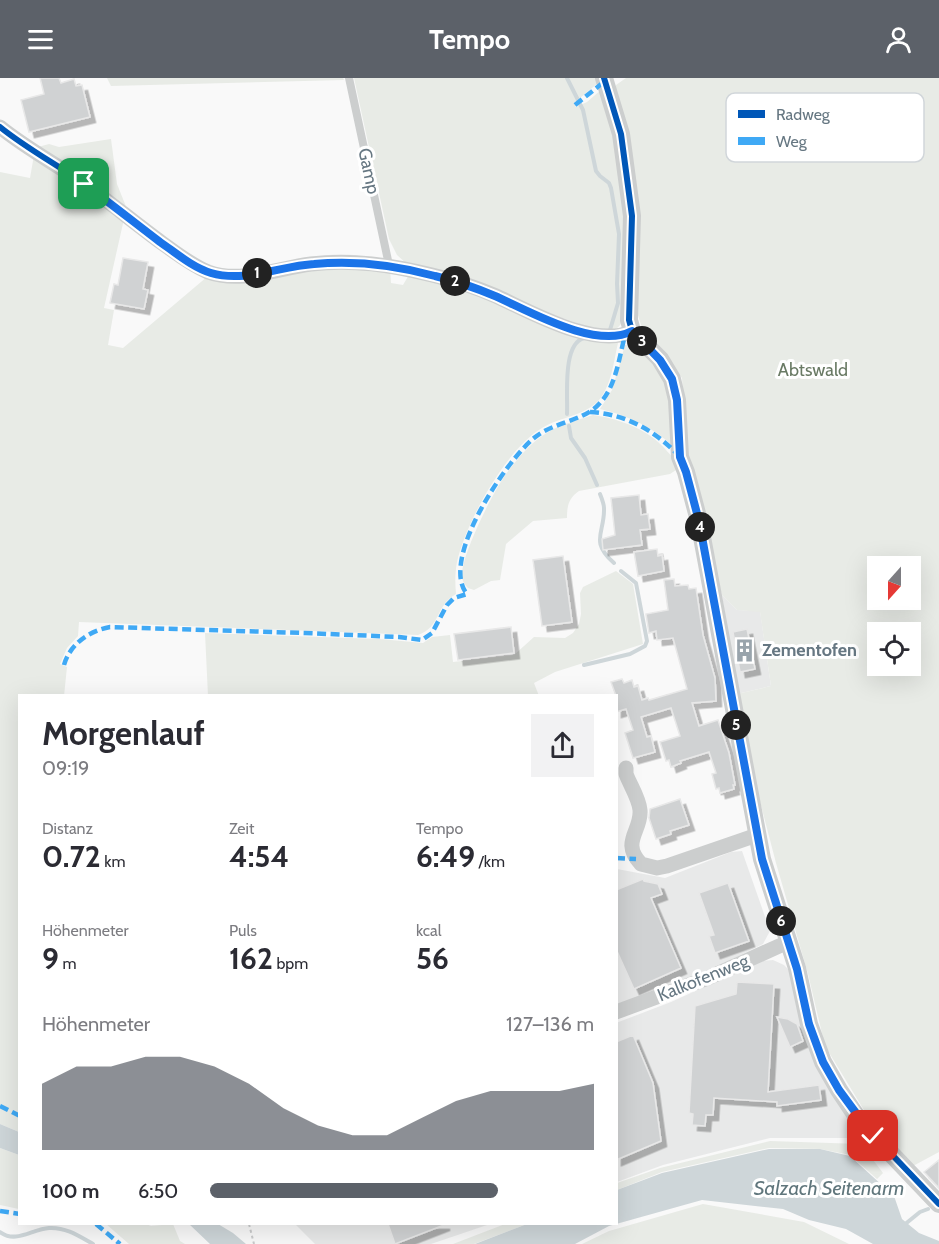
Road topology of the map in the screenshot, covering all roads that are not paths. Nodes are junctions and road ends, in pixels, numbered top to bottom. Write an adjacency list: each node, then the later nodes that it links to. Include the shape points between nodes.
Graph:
1 (349, 78): 4 (lane, Gamp)
2 (604, 78): 5 (street, via 621,134 630,201)
3 (0, 127): 4 (street, via 181,257 209,272 244,276 312,264)
4 (389, 265): 5 (street, via 466,285 562,327 598,335 624,335)
5 (632, 331): 7 (street, via 666,368 675,388 680,457 699,521)
6 (626, 768): 7 (street, via 641,813 632,851 641,864 667,866)
7 (757, 835): 8 (street)
8 (788, 942): 9 (street, Kalkofenweg, via 708,978); 10 (street, via 809,1024 839,1090 873,1136)
9 (618, 1011)
10 (939, 1204)

